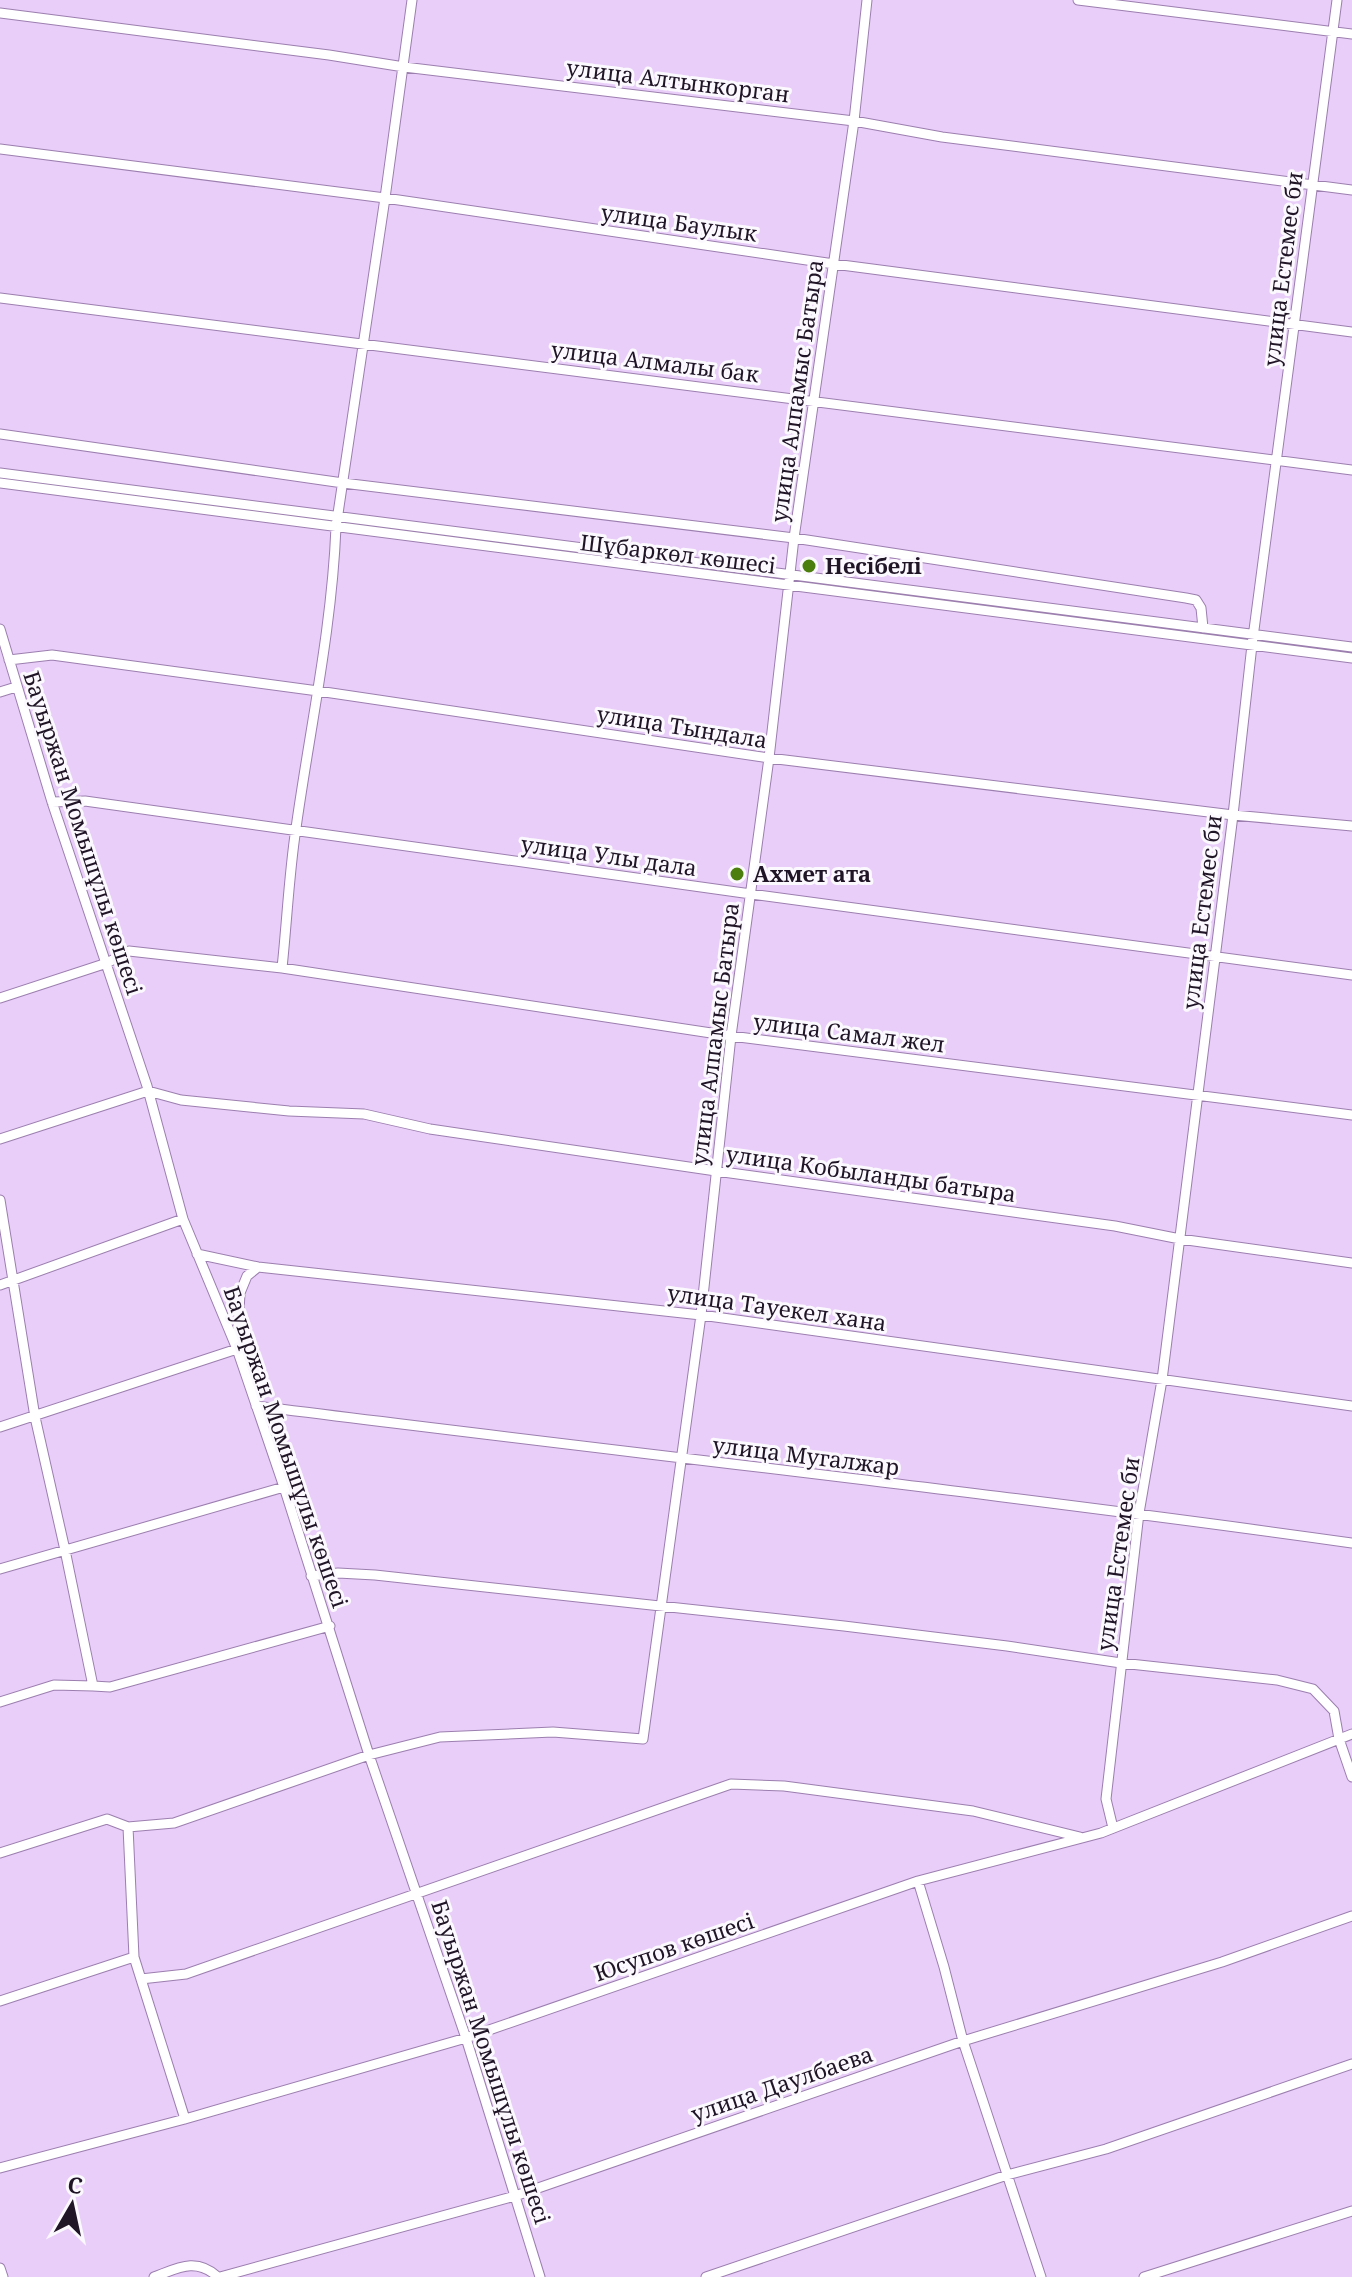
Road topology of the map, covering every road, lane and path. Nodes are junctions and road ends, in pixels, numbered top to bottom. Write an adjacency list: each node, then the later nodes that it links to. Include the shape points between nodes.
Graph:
1 (412, 0): 8 (street)
2 (867, 0): 9 (street, улица Алпамыс Батыра)
3 (1078, 0): 6 (street)
4 (1337, 0): 6 (street, улица Естемес би)
5 (0, 13): 8 (street, улица Алтынкорган)
6 (1332, 31): 7 (street); 11 (street, улица Естемес би)
7 (1352, 34)
8 (404, 67): 9 (street, улица Алтынкорган); 13 (street)
9 (854, 121): 11 (street, улица Алтынкорган); 14 (street, улица Алпамыс Батыра)
10 (0, 149): 13 (street, улица Баулык)
11 (1312, 186): 12 (street, улица Алтынкорган); 16 (street, улица Естемес би)
12 (1352, 190)
13 (385, 198): 14 (street, улица Баулык); 18 (street)
14 (834, 264): 16 (street, улица Баулык); 19 (street, улица Алпамыс Батыра)
15 (0, 298): 18 (street, улица Алмалы бак)
16 (1294, 326): 17 (street, улица Баулык); 21 (street, улица Естемес би)
17 (1352, 332)
18 (362, 343): 19 (street, улица Алмалы бак); 25 (street)
19 (815, 401): 21 (street, улица Алмалы бак); 28 (street, улица Алпамыс Батыра)
20 (0, 434): 25 (street, Шұбаркөл көшесі)
21 (1277, 461): 22 (street, улица Алмалы бак); 33 (street, улица Естемес би)
22 (1352, 470)
23 (3, 472): 26 (street, Шұбаркөл көшесі)
24 (0, 483): 27 (street, Шұбаркөл көшесі)
25 (343, 483): 26 (street); 28 (street, Шұбаркөл көшесі)
26 (338, 516): 27 (street); 29 (street, Шұбаркөл көшесі)
27 (336, 527): 30 (street, Шұбаркөл көшесі); 39 (street)
28 (794, 538): 29 (street, улица Алпамыс Батыра); 31 (street, Шұбаркөл көшесі, via 1196,600)
29 (790, 574): 30 (street, улица Алпамыс Батыра); 31 (street, Шұбаркөл көшесі)
30 (788, 586): 34 (street, Шұбаркөл көшесі); 41 (street, улица Алпамыс Батыра)
31 (1203, 628): 33 (street, Шұбаркөл көшесі)
32 (0, 629): 37 (street, Бауыржан Момышұлы көшесі)
33 (1253, 634): 34 (street, улица Естемес би); 35 (street, Шұбаркөл көшесі)
34 (1252, 645): 36 (street, Шұбаркөл көшесі); 43 (street, улица Естемес би)
35 (1352, 647)
36 (1352, 658)
37 (9, 660): 38 (street, Бауыржан Момышұлы көшесі); 39 (street, улица Тындала, via 52,655)
38 (16, 687): 40 (street); 42 (street, Бауыржан Момышұлы көшесі)
39 (318, 691): 41 (street, улица Тындала); 45 (street)
40 (0, 692)
41 (769, 758): 43 (street, улица Тындала); 46 (street, улица Алпамыс Батыра)
42 (52, 802): 45 (street, улица Улы дала, via 85,801); 48 (street, Бауыржан Момышұлы көшесі)
43 (1233, 815): 44 (street, улица Тындала); 47 (street, улица Естемес би)
44 (1352, 826)
45 (295, 831): 46 (street, улица Улы дала); 49 (street)
46 (751, 894): 47 (street, улица Улы дала); 52 (street, улица Алпамыс Батыра)
47 (1215, 957): 50 (street, улица Улы дала); 54 (street, улица Естемес би)
48 (107, 963): 49 (street, улица Самал жел, via 129,951); 51 (street, улица Самал жел); 53 (street, Бауыржан Момышұлы көшесі)
49 (282, 968): 52 (street, улица Самал жел)
50 (1352, 975)
51 (0, 998)
52 (731, 1036): 54 (street, улица Самал жел); 57 (street, улица Алпамыс Батыра)
53 (148, 1091): 56 (street); 57 (street, улица Кобыланды батыра, via 181,1100 364,1114 430,1129); 59 (street, Бауыржан Момышұлы көшесі)
54 (1198, 1094): 55 (street, улица Самал жел); 60 (street, улица Естемес би)
55 (1352, 1115)
56 (0, 1139)
57 (716, 1171): 60 (street, улица Кобыланды батыра); 66 (street, улица Алпамыс Батыра)
58 (0, 1200): 64 (street)
59 (183, 1219): 61 (street, Бауыржан Момышұлы көшесі); 64 (street)
60 (1180, 1239): 62 (street, улица Кобыланды батыра); 68 (street, улица Естемес би)
61 (197, 1254): 63 (street, улица Тауекел хана); 67 (street, Бауыржан Момышұлы көшесі)
62 (1352, 1263)
63 (258, 1267): 66 (street, улица Тауекел хана); 67 (street, via 240,1293)
64 (12, 1281): 65 (street); 71 (street)
65 (0, 1285)
66 (701, 1315): 68 (street, улица Тауекел хана); 73 (street, улица Алпамыс Батыра)
67 (237, 1349): 69 (street, Бауыржан Момышұлы көшесі); 71 (street)
68 (1162, 1380): 70 (street, улица Тауекел хана); 75 (street, улица Естемес би)
69 (256, 1406): 73 (street, улица Мугалжар); 74 (street, Бауыржан Момышұлы көшесі)
70 (1352, 1406)
71 (35, 1417): 72 (street); 77 (street)
72 (0, 1427)
73 (683, 1459): 75 (street, улица Мугалжар); 80 (street, улица Алпамыс Батыра)
74 (284, 1487): 77 (street); 79 (street, Бауыржан Момышұлы көшесі)
75 (1139, 1513): 76 (street, улица Мугалжар); 82 (street, улица Естемес би)
76 (1352, 1543)
77 (65, 1550): 78 (street); 83 (street)
78 (0, 1569)
79 (311, 1576): 80 (street, via 375,1575); 81 (street, Бауыржан Момышұлы көшесі)
80 (661, 1604): 82 (street); 87 (street, улица Алпамыс Батыра, via 643,1739 553,1732 440,1737)
81 (330, 1626): 83 (street, via 110,1687); 87 (street, Бауыржан Момышұлы көшесі)
82 (1121, 1663): 86 (street, via 1277,1680 1313,1689 1334,1711); 90 (street, улица Естемес би, via 1106,1799)
83 (93, 1686): 84 (street, via 54,1685)
84 (0, 1702)
85 (1352, 1734): 86 (street, Юсупов көшесі)
86 (1339, 1739): 88 (street); 90 (street, Юсупов көшесі)
87 (369, 1755): 89 (street, via 174,1823); 94 (street, Бауыржан Момышұлы көшесі)
88 (1352, 1777)
89 (128, 1827): 92 (street, via 107,1819); 96 (street)
90 (1113, 1828): 91 (street, Юсупов көшесі)
91 (1083, 1838): 93 (street, Юсупов көшесі); 94 (street, via 973,1811 731,1784)
92 (0, 1853)
93 (918, 1881): 99 (street, Юсупов көшесі); 100 (street)
94 (419, 1894): 97 (street, via 186,1974); 99 (street, Бауыржан Момышұлы көшесі)
95 (1352, 1916): 100 (street, улица Даулбаева, via 1222,1962)
96 (134, 1957): 97 (street); 98 (street)
97 (141, 1979): 102 (street)
98 (0, 2001)
99 (466, 2038): 102 (street, Юсупов көшесі); 105 (street, Бауыржан Момышұлы көшесі)
100 (963, 2041): 104 (street); 105 (street, улица Даулбаева)
101 (1352, 2064): 104 (street, via 1106,2149)
102 (185, 2119): 103 (street, Юсупов көшесі)
103 (0, 2168)
104 (1007, 2175): 112 (street); 113 (street)
105 (515, 2196): 110 (street, улица Даулбаева); 111 (street, Бауыржан Момышұлы көшесі)
106 (1352, 2211): 114 (street)
107 (0, 2268): 108 (street)
108 (3, 2277)
109 (154, 2277): 110 (street, улица Даулбаева, via 187,2265 208,2268)
110 (219, 2277)
111 (540, 2277)
112 (706, 2277)
113 (1041, 2277)
114 (1144, 2277)

